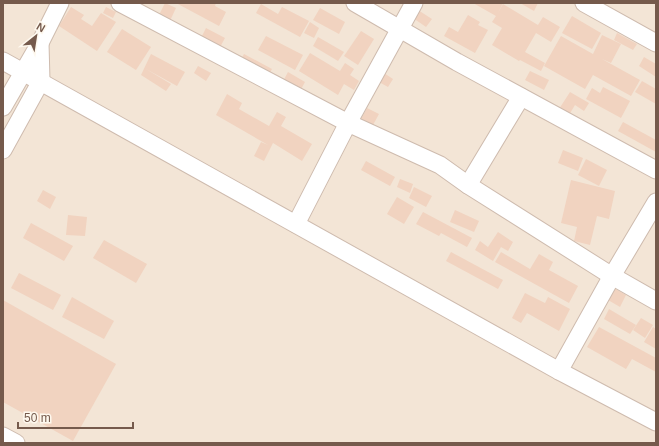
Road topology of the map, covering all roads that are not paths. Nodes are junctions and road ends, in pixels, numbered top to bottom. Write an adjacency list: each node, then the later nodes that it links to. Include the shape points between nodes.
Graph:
1 (120, 3): 14 (street)
2 (355, 3): 6 (street)
3 (414, 3): 6 (street)
4 (584, 3): 8 (street)
5 (54, 5): 7 (street)
6 (400, 29): 12 (street); 14 (street)
7 (40, 42): 10 (street); 11 (street)
8 (656, 43)
9 (3, 61): 10 (street)
10 (22, 72): 11 (street); 13 (street)
11 (41, 81): 15 (street); 19 (street)
12 (521, 97): 16 (street); 17 (street)
13 (3, 107)
14 (348, 123): 17 (street, via 440,165); 19 (street)
15 (3, 150)
16 (656, 170)
17 (468, 185): 20 (street)
18 (656, 202): 20 (street)
19 (296, 224): 22 (street)
20 (612, 276): 21 (street); 22 (street)
21 (656, 300)
22 (559, 371): 23 (street)
23 (656, 422)
24 (3, 436): 25 (street)
25 (16, 443)

